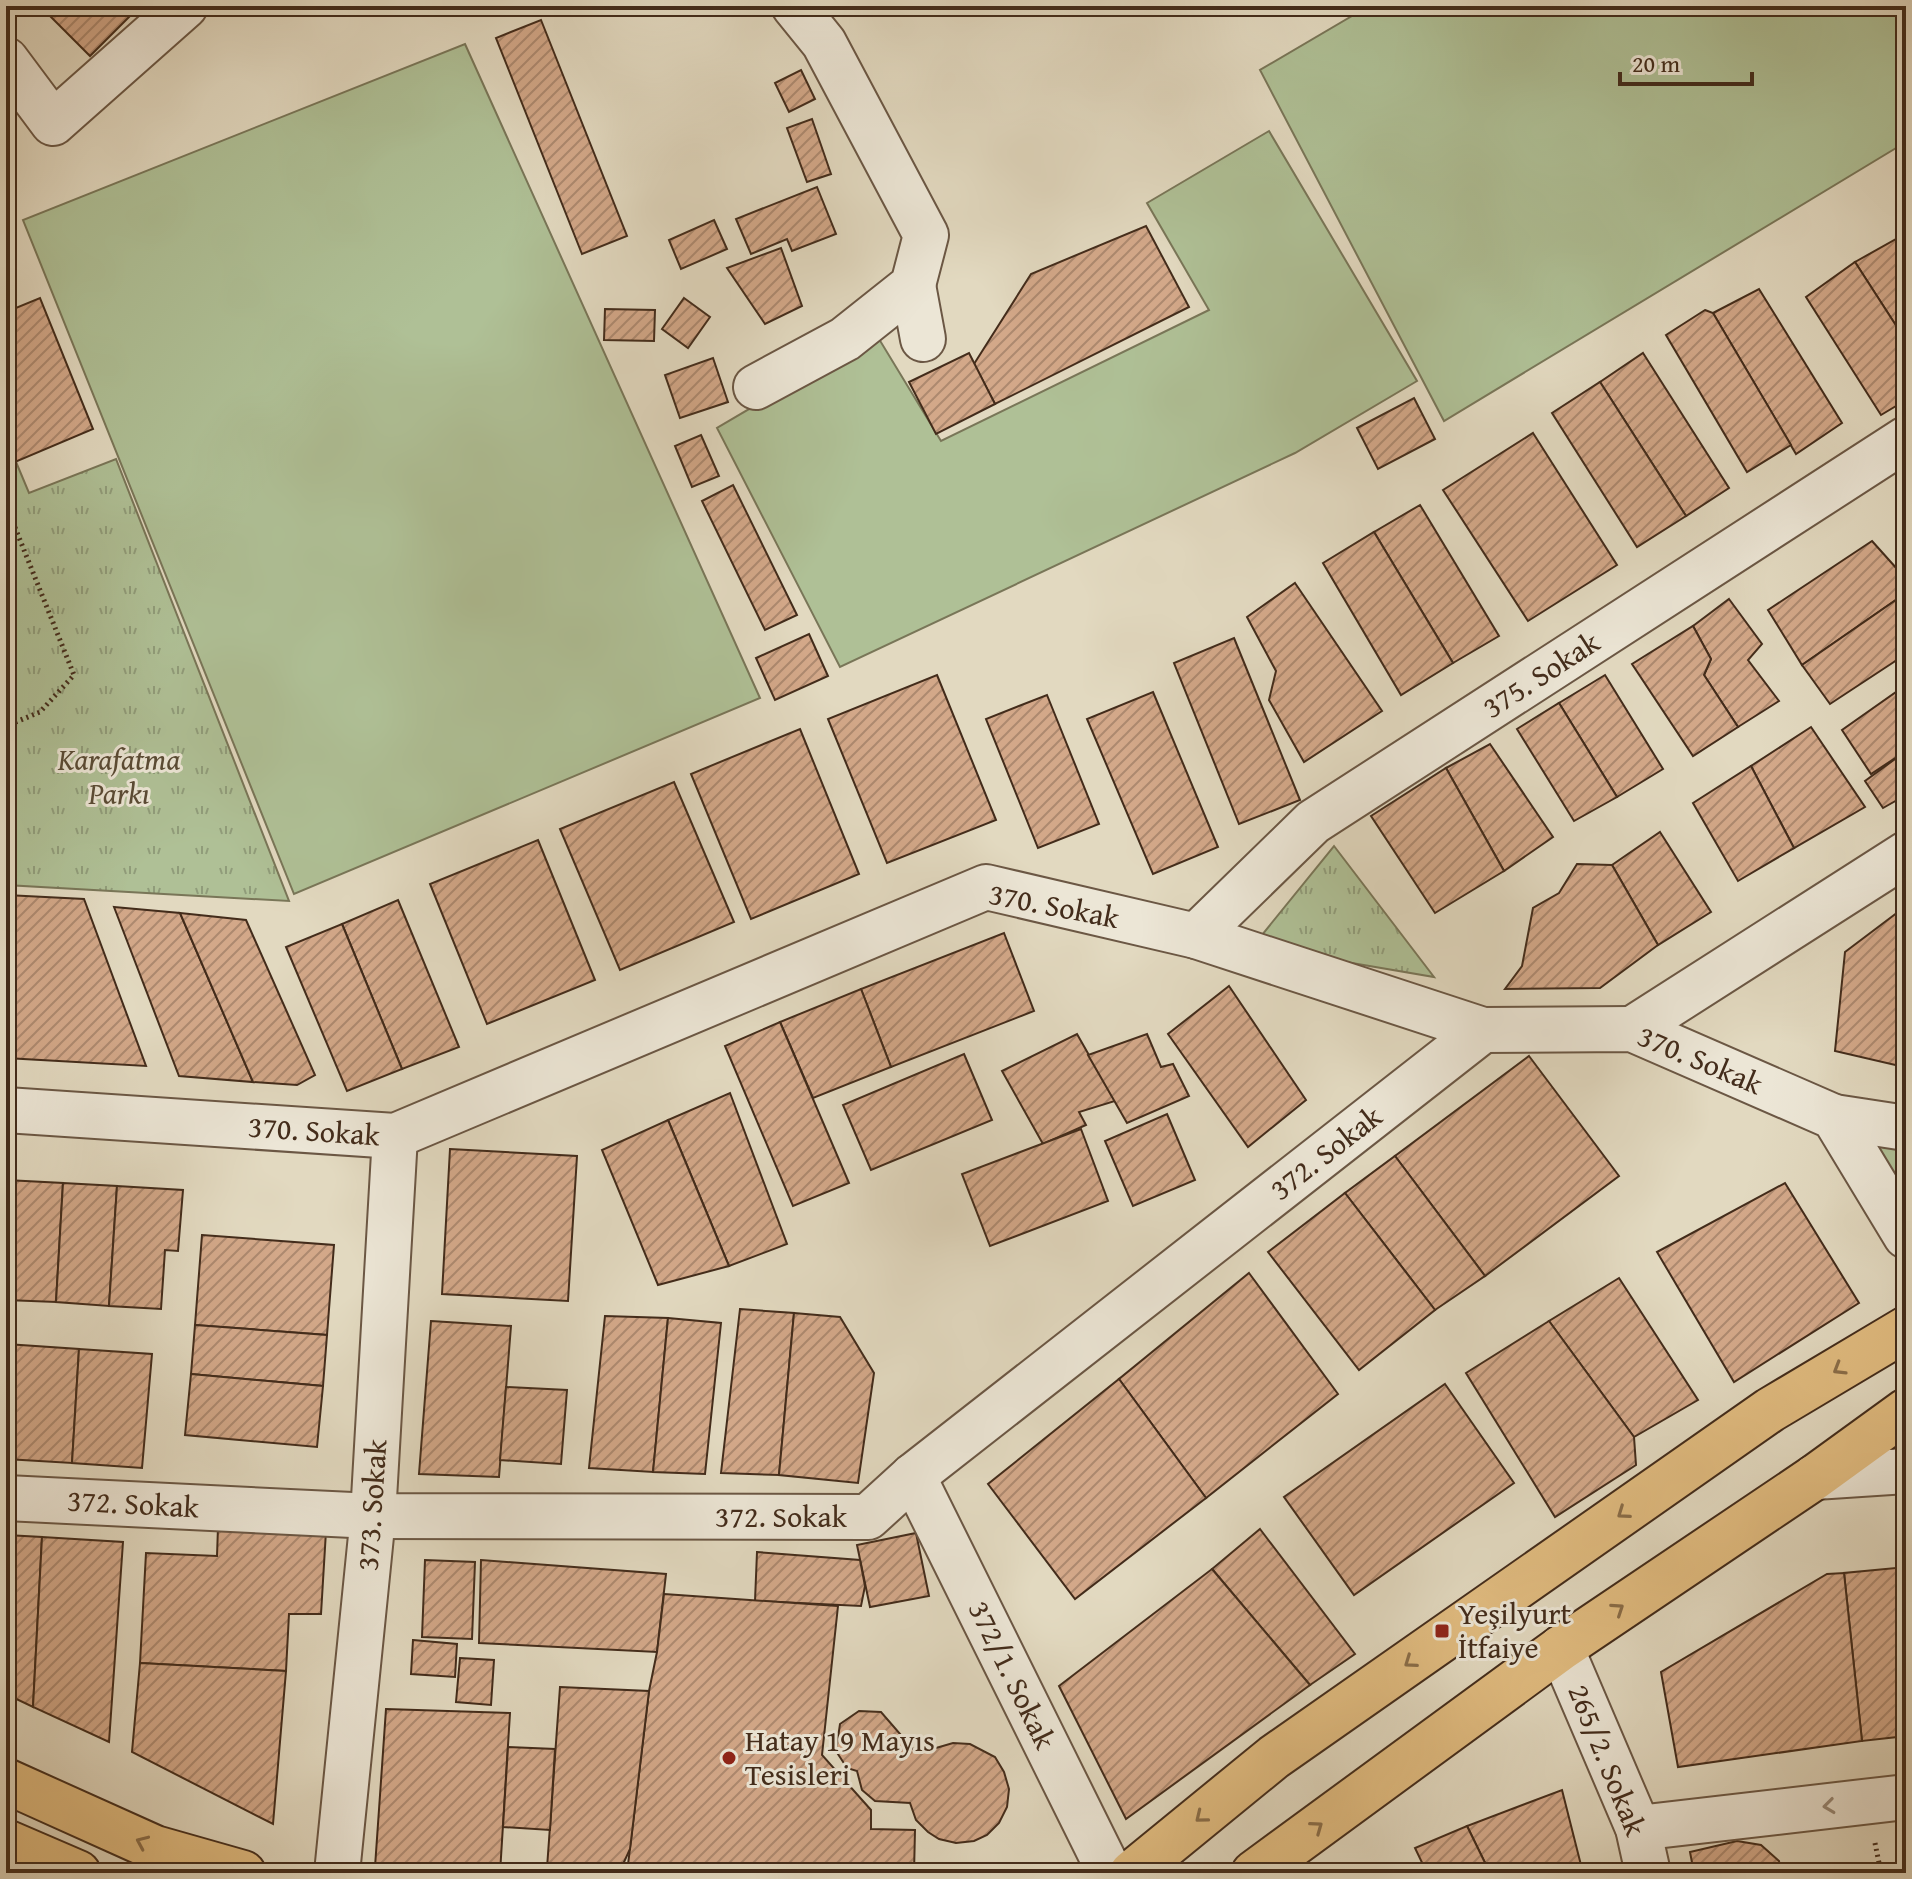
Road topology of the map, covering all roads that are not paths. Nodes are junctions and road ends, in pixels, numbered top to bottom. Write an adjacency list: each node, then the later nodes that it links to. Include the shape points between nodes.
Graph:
1 (185, 6): 3 (street, via 53,123)
2 (794, 6): 4 (street, via 824,43 926,235)
3 (6, 60)
4 (913, 285): 5 (street); 6 (street, via 845,339)
5 (923, 339)
6 (756, 387)
7 (1903, 446): 9 (street, 375. Sokak, via 1313,822)
8 (1906, 854): 10 (street)
9 (1196, 936): 11 (street, 370. Sokak); 15 (street, 370. Sokak, via 986,887)
10 (1632, 1029): 11 (street, 370. Sokak); 13 (street, 370. Sokak)
11 (1483, 1030): 20 (street, 372. Sokak)
12 (6, 1110): 15 (street, 370. Sokak)
13 (1834, 1117): 14 (street, 370. Sokak); 16 (street)
14 (1906, 1128)
15 (395, 1136): 23 (street, 373. Sokak)
16 (1906, 1236)
17 (1906, 1329): 33 (main road, one-way to 33, via 1770,1410 1287,1748)
18 (1906, 1411): 21 (main road)
19 (1906, 1471): 21 (street)
20 (913, 1476): 23 (street, 372. Sokak, via 868,1517); 32 (street, 372/1. Sokak)
21 (1815, 1477): 24 (main road, one-way to 21)
22 (6, 1498): 23 (street, 372. Sokak)
23 (373, 1516): 31 (street, 373. Sokak)
24 (1561, 1648): 27 (street, 265/2. Sokak); 34 (main road, one-way to 24)
25 (6, 1781): 30 (main road, one-way to 25, via 155,1848)
26 (1906, 1797): 27 (street, one-way to 27)
27 (1638, 1828): 35 (street, 265/2. Sokak)
28 (14, 1854): 29 (main road)
29 (78, 1873)
30 (243, 1873)
31 (337, 1873)
32 (1110, 1873)
33 (1132, 1873)
34 (1254, 1873)
35 (1648, 1873)

